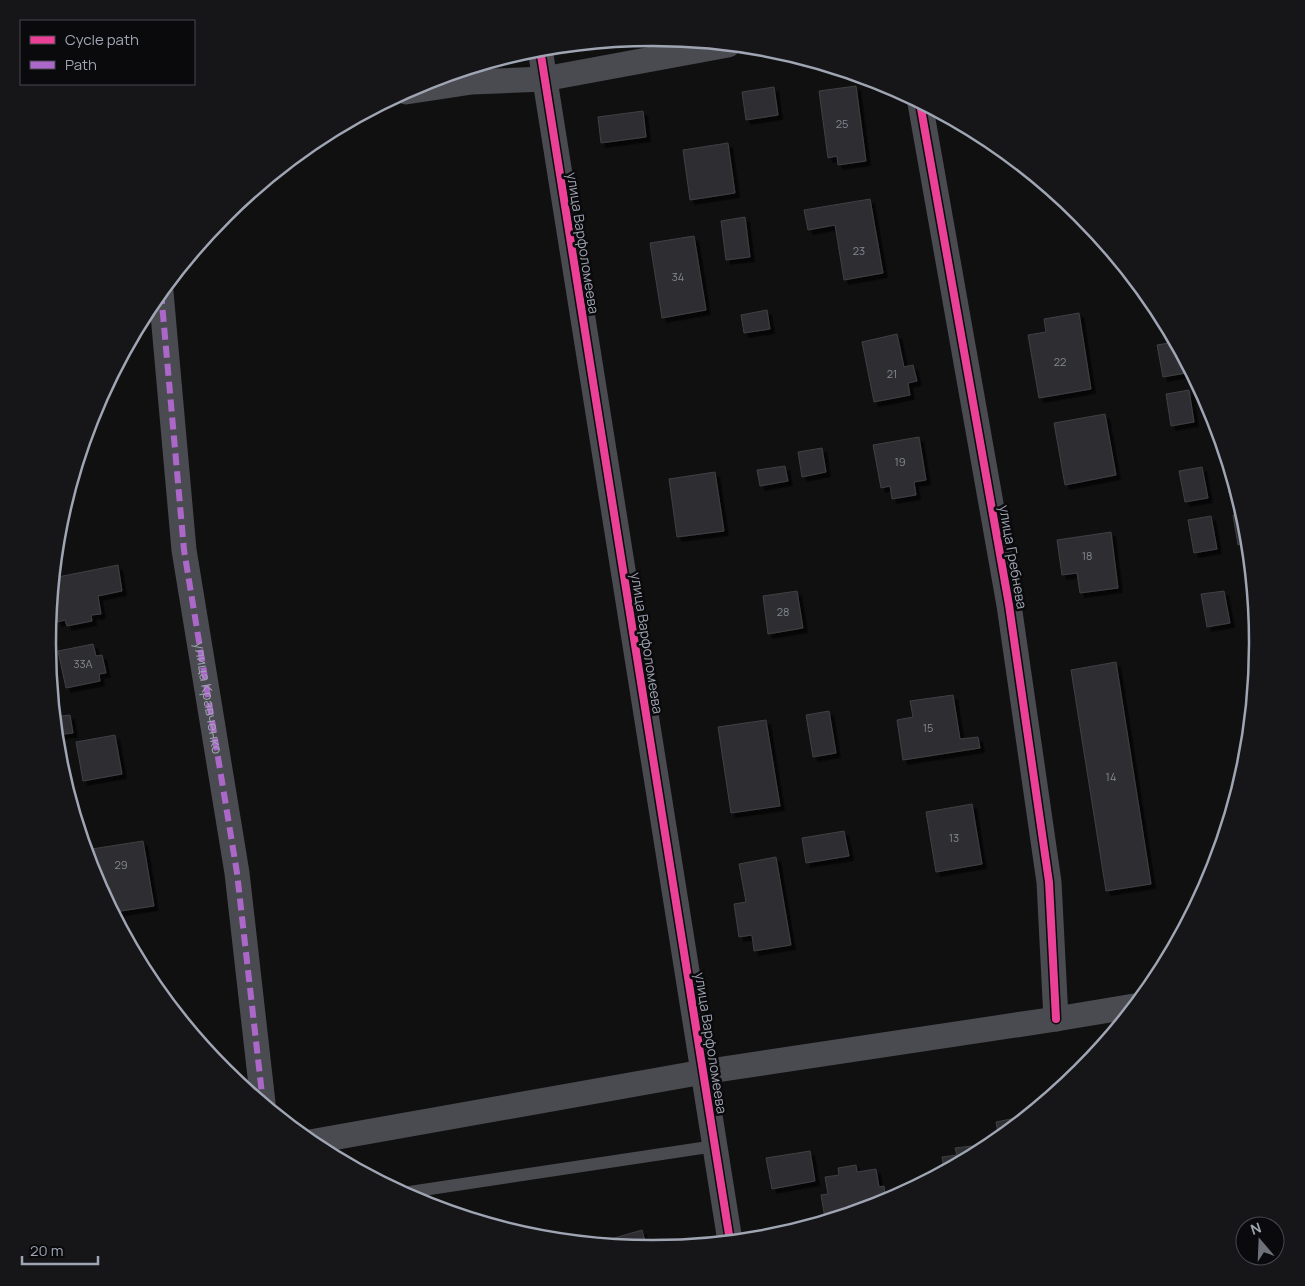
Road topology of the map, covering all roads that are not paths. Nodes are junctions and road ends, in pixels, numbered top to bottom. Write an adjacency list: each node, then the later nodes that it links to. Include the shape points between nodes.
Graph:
1 (705, 49): 3 (street)
2 (541, 57): 3 (street, улица Варфоломеева)
3 (544, 78): 4 (street); 9 (street, улица Варфоломеева)
4 (436, 87)
5 (921, 111): 8 (street, улица Гребнева, via 1010,615 1049,882)
6 (162, 303): 10 (street, улица Кравченко, via 184,550 237,873)
7 (1125, 1008): 8 (street)
8 (1056, 1019): 9 (street)
9 (703, 1072): 11 (street); 12 (street, улица Варфоломеева)
10 (262, 1094)
11 (322, 1140)
12 (715, 1146): 13 (lane); 14 (street, улица Варфоломеева)
13 (417, 1191)
14 (729, 1235)

